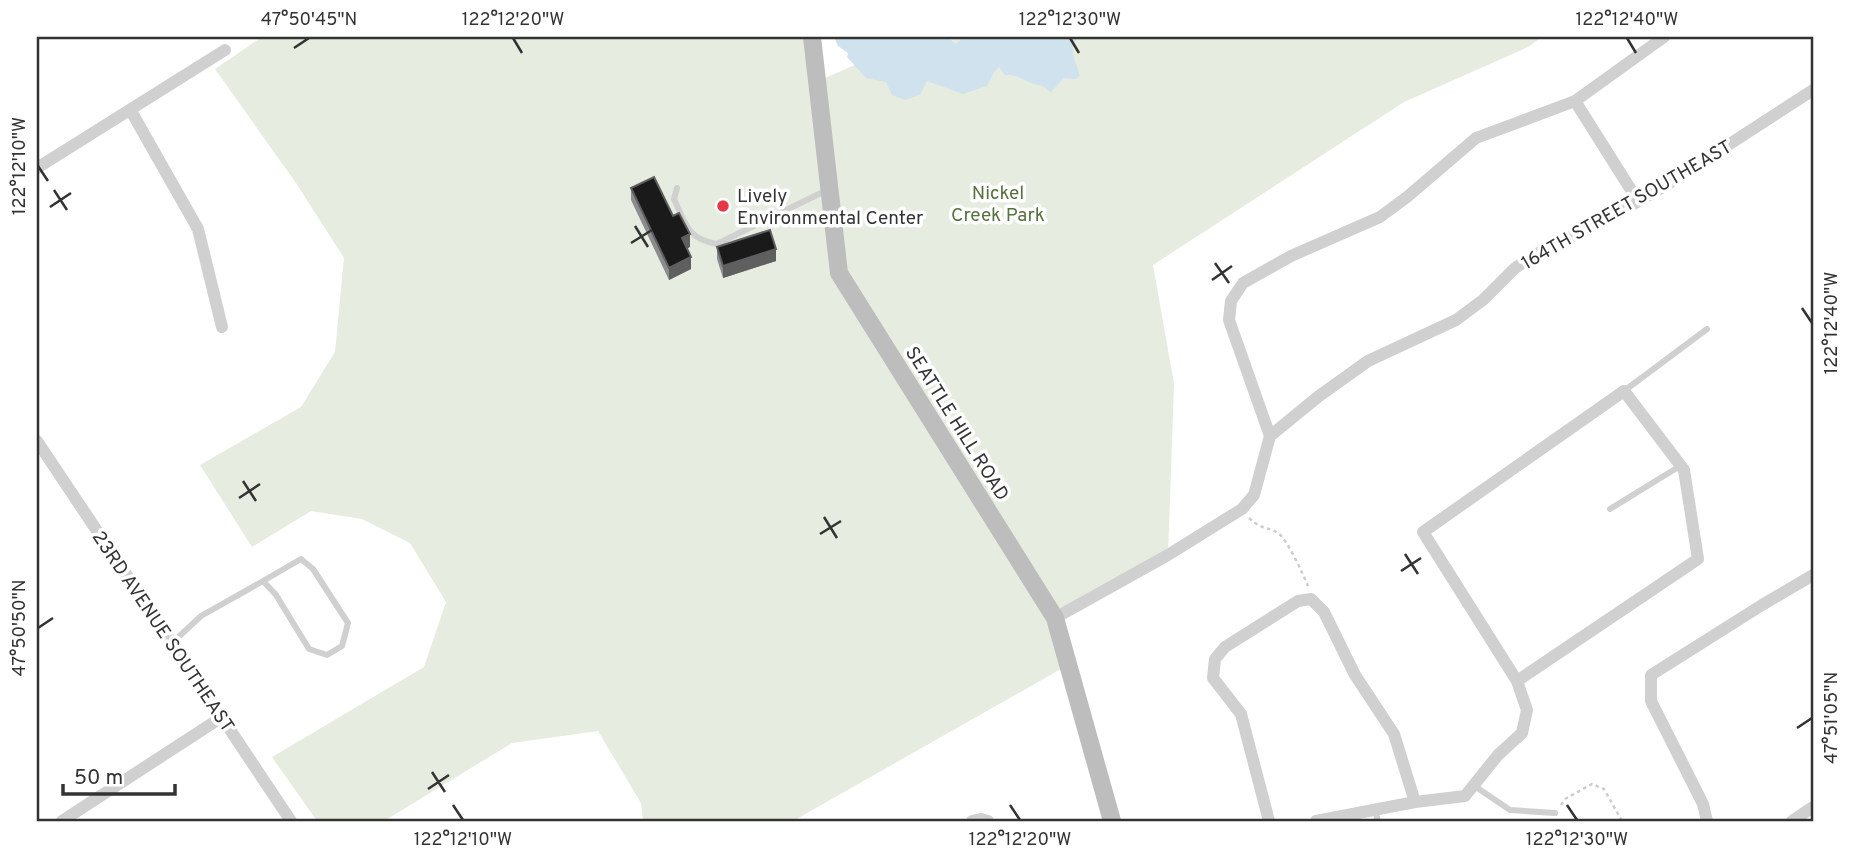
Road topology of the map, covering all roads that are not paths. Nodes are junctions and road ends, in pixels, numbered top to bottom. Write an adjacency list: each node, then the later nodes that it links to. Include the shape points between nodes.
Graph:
1 (812, 37): 9 (street, SEATTLE HILL ROAD)
2 (1664, 37): 5 (street)
3 (225, 50): 6 (street)
4 (1813, 90): 10 (street, 164TH STREET SOUTHEAST)
5 (1575, 101): 10 (street); 14 (street, via 1476,138 1380,217 1243,283 1231,301 1229,320)
6 (131, 111): 7 (street); 11 (street, via 198,229)
7 (37, 169)
8 (677, 188): 9 (lane, via 674,199 691,234 717,244)
9 (829, 189): 20 (street, SEATTLE HILL ROAD, via 839,273)
10 (1638, 201): 14 (street, 164TH STREET SOUTHEAST, via 1523,263 1455,320 1368,361)
11 (222, 327)
12 (1707, 329): 13 (lane)
13 (1624, 391): 16 (street); 22 (street, via 1423,532)
14 (1270, 436): 20 (street, via 1254,495 1242,509)
15 (37, 441): 21 (street, 23RD AVENUE SOUTHEAST)
16 (1681, 466): 17 (lane); 22 (street, via 1698,559)
17 (1610, 509)
18 (1813, 575): 37 (street, via 1651,675 1651,701 1703,804)
19 (263, 581): 19 (lane, via 309,649 327,655 342,646 348,623 313,569 301,559); 21 (lane, via 201,616)
20 (1055, 618): 34 (street, SEATTLE HILL ROAD)
21 (172, 643): 23 (street, 23RD AVENUE SOUTHEAST)
22 (1517, 681): 24 (street, via 1527,709 1522,733)
23 (222, 717): 29 (street); 31 (street, 23RD AVENUE SOUTHEAST)
24 (1473, 785): 25 (street, via 1465,796); 27 (lane, via 1510,810)
25 (1415, 802): 28 (street); 35 (street, via 1394,734 1355,675 1324,612 1311,599 1298,601 1235,640 1215,659 1213,678 1241,714)
26 (1813, 807): 38 (street)
27 (1555, 813)
28 (1377, 816): 36 (street)
29 (77, 817): 30 (street)
30 (62, 821)
31 (292, 821)
32 (972, 821): 33 (street)
33 (988, 821)
34 (1112, 821)
35 (1269, 821)
36 (1316, 821)
37 (1707, 821)
38 (1792, 821)

